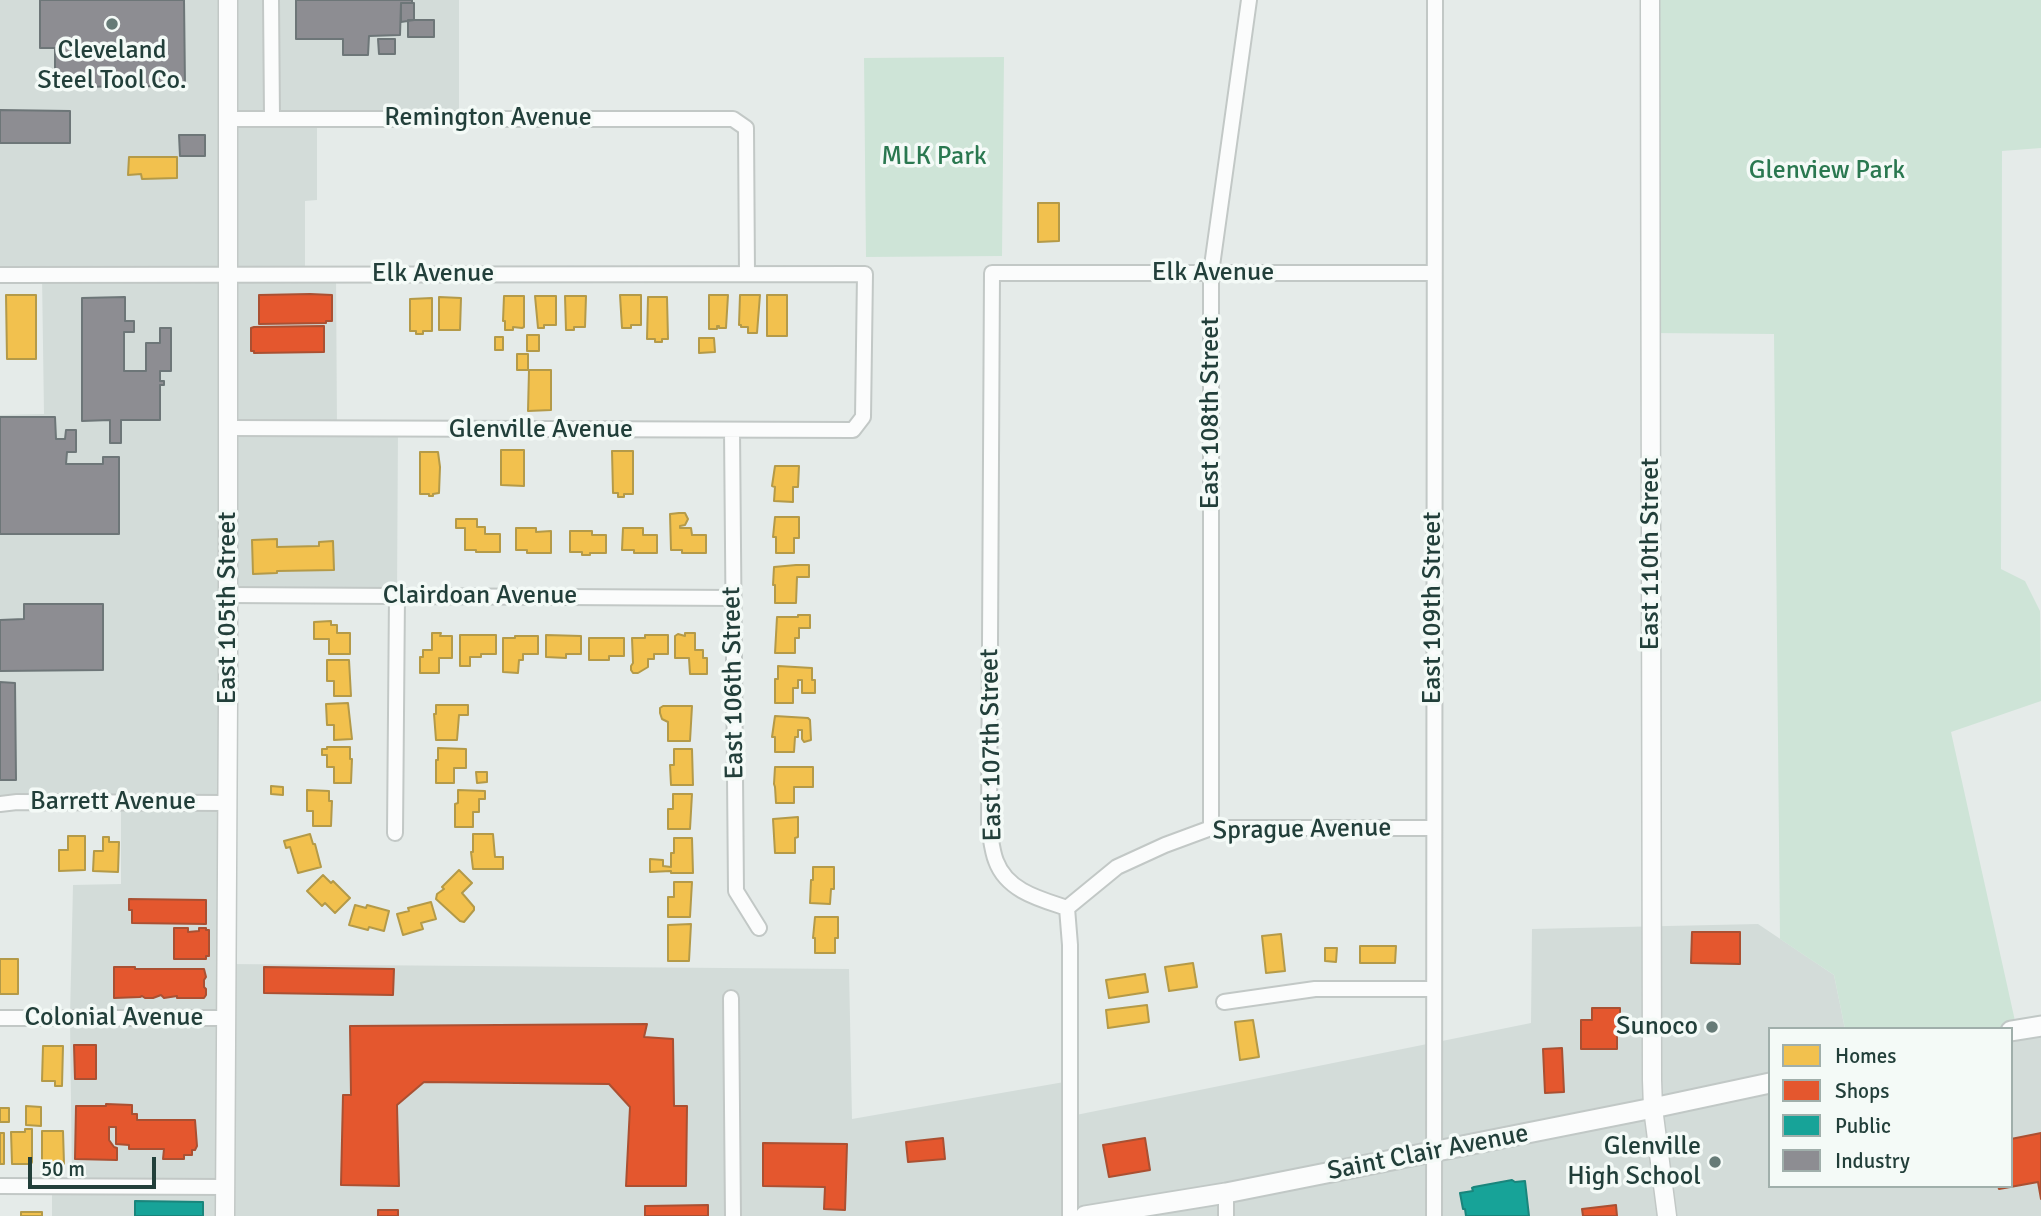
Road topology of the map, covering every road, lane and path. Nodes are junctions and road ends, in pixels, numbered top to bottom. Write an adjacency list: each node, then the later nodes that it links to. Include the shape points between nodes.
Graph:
1 (228, 0): 7 (street, East 105th Street)
2 (271, 0): 6 (street)
3 (1249, 0): 9 (street, East 108th Street)
4 (1435, 0): 10 (street, East 109th Street)
5 (1650, 0): 35 (street, East 110th Street)
6 (272, 117): 7 (street, Remington Avenue); 12 (street, Remington Avenue, via 733,119 746,128)
7 (228, 119): 11 (street, East 105th Street)
8 (992, 273): 9 (street, Elk Avenue); 25 (street, East 107th Street, via 989,828 996,862 1012,884 1033,897)
9 (1211, 273): 10 (street, Elk Avenue); 22 (street, East 108th Street)
10 (1434, 273): 23 (street, East 109th Street)
11 (228, 274): 12 (street, Elk Avenue); 13 (street, Elk Avenue); 14 (street, East 105th Street)
12 (747, 274): 16 (street, Elk Avenue, via 865,274 863,417)
13 (0, 275)
14 (228, 428): 15 (street, Glenville Avenue); 17 (street, East 105th Street)
15 (732, 430): 16 (street, Glenville Avenue); 19 (street, East 106th Street)
16 (853, 430)
17 (228, 595): 18 (street, Clairdoan Avenue); 20 (street, East 105th Street)
18 (397, 595): 19 (street, Clairdoan Avenue); 24 (street)
19 (733, 598): 26 (street, East 106th Street, via 736,891)
20 (227, 803): 21 (street, Barrett Avenue); 31 (street, East 105th Street)
21 (0, 804)
22 (1211, 828): 23 (street, Sprague Avenue); 25 (street, Sprague Avenue, via 1117,867)
23 (1433, 828): 27 (street, East 109th Street)
24 (395, 833)
25 (1067, 908): 42 (street)
26 (759, 928)
27 (1434, 989): 29 (street, via 1315,989); 36 (street, East 109th Street)
28 (731, 998): 41 (street)
29 (1224, 1002)
30 (0, 1018): 31 (street, Colonial Avenue)
31 (227, 1018): 38 (street, East 105th Street)
32 (2041, 1026): 33 (main road)
33 (2013, 1031)
34 (1768, 1083): 35 (main road, Saint Clair Avenue)
35 (1653, 1108): 36 (main road, Saint Clair Avenue); 46 (street, East 110th Street)
36 (1434, 1151): 39 (main road, Saint Clair Avenue); 45 (street, East 109th Street)
37 (0, 1186): 38 (street)
38 (225, 1187): 40 (street, East 105th Street)
39 (1226, 1192): 43 (main road, Saint Clair Avenue); 44 (street)
40 (225, 1216)
41 (733, 1216)
42 (1070, 1216)
43 (1085, 1216)
44 (1226, 1216)
45 (1434, 1216)
46 (1667, 1216)

